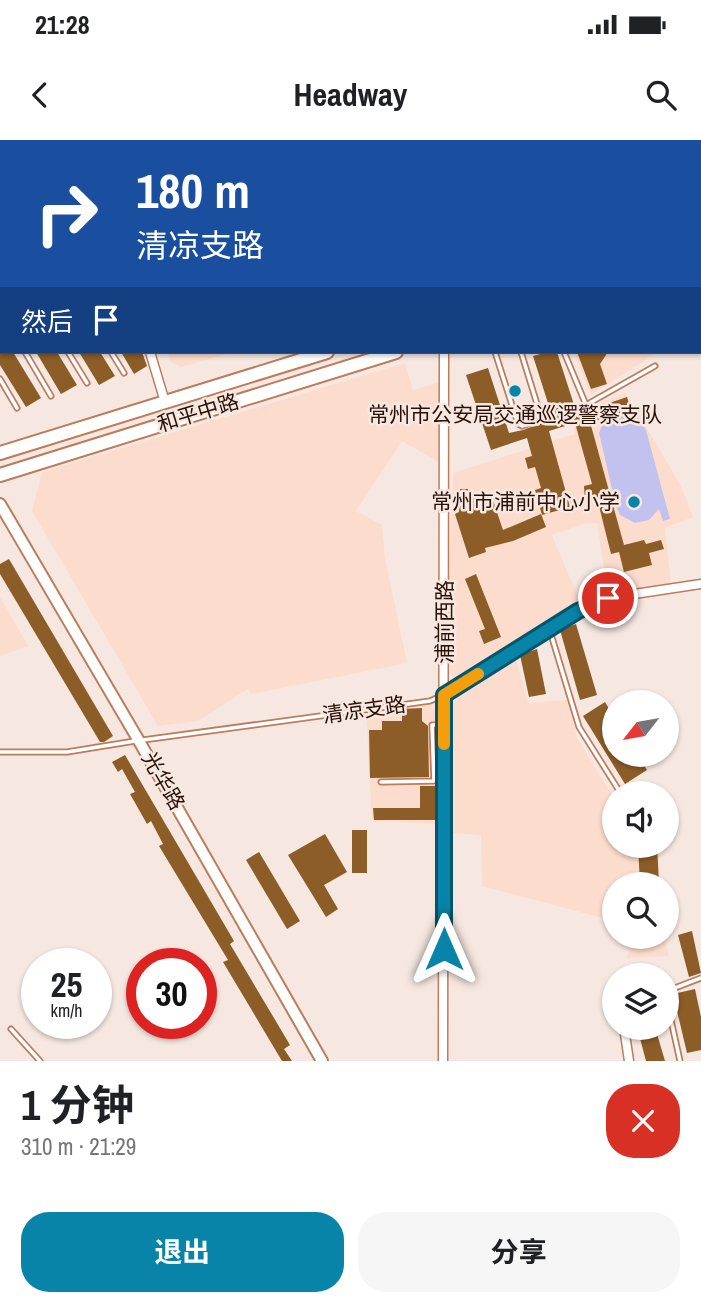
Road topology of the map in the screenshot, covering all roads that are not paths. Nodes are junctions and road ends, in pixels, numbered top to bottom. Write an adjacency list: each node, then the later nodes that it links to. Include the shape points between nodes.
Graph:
1 (26, 354): 15 (lane)
2 (69, 354): 14 (lane)
3 (112, 354): 12 (lane)
4 (151, 354): 16 (street)
5 (320, 354): 16 (main road, 和平中路)
6 (390, 354): 19 (main road, 和平中路)
7 (444, 354): 23 (street, 浦前西路)
8 (496, 354): 9 (lane, via 522,426 541,417)
9 (522, 354)
10 (565, 354): 11 (lane, via 586,405)
11 (655, 366)
12 (124, 373)
13 (0, 379): 17 (lane)
14 (87, 383)
15 (51, 396)
16 (165, 401): 18 (main road, 和平中路)
17 (17, 408)
18 (0, 453)
19 (0, 475)
20 (0, 504): 25 (main road, 光华路)
21 (701, 584): 22 (street, 清凉支路, via 608,598)
22 (550, 629): 23 (street, 清凉支路); 27 (lane, via 579,727)
23 (444, 695): 24 (street, 浦前西路); 25 (lane, 清凉支路, via 430,701)
24 (444, 726): 28 (lane, via 432,725 433,781); 37 (street, 浦前西路)
25 (139, 741): 26 (lane, 清凉支路, via 67,752); 36 (main road, 光华路)
26 (0, 752)
27 (613, 781)
28 (381, 782)
29 (700, 979): 30 (lane); 31 (lane)
30 (679, 987)
31 (701, 987)
32 (11, 1029): 35 (lane)
33 (626, 1040): 38 (street)
34 (675, 1040): 39 (lane)
35 (40, 1061)
36 (322, 1061)
37 (443, 1061)
38 (629, 1061)
39 (680, 1061)

